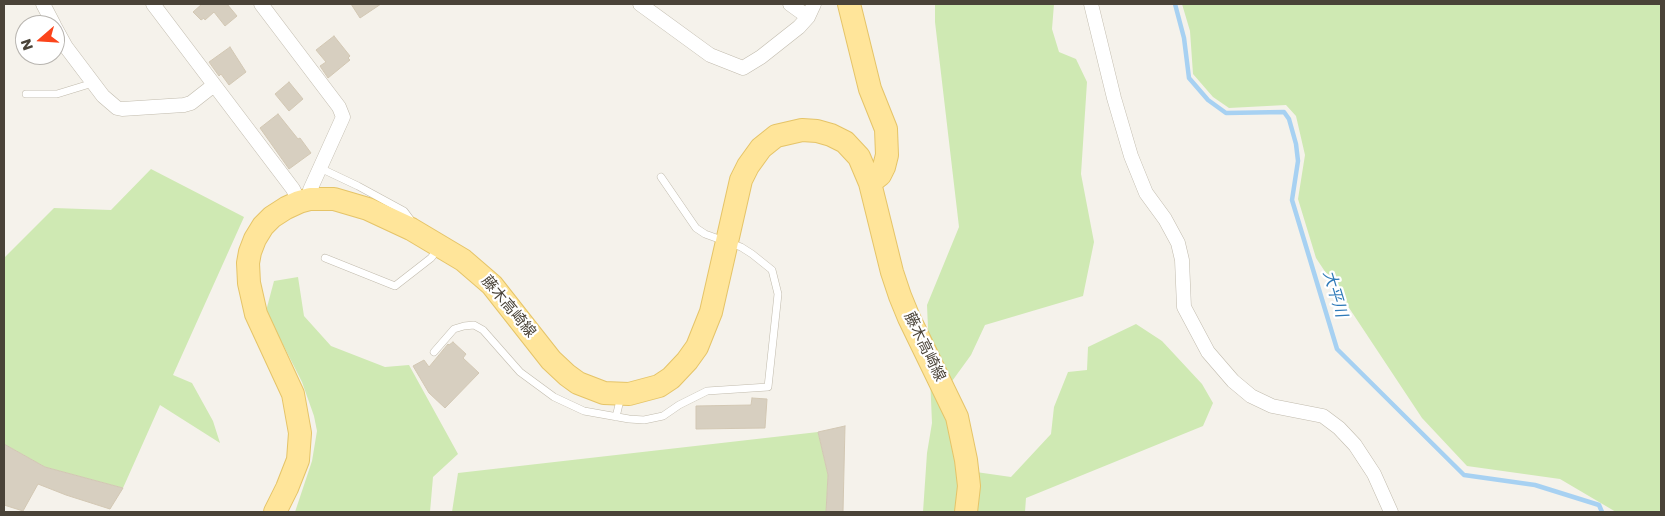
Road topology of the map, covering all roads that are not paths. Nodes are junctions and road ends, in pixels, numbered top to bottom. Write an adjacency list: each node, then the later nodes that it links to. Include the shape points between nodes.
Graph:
1 (153, 4): 11 (street)
2 (261, 4): 13 (street, via 343,116)
3 (640, 4): 8 (street, via 710,55 743,68)
4 (790, 4): 8 (street)
5 (814, 4): 8 (street)
6 (849, 4): 15 (main road, via 870,90 886,129 884,167)
7 (1091, 4): 26 (street, via 1131,156 1146,193 1178,243 1184,307 1208,352 1251,396 1272,406 1323,416 1339,428 1374,474)
8 (808, 17)
9 (65, 45): 10 (street)
10 (93, 83): 11 (street, via 103,96 122,109 184,105); 12 (lane, via 57,94)
11 (214, 85): 16 (street, via 293,189)
12 (26, 94)
13 (320, 168): 16 (street); 17 (lane, via 404,211 410,219)
14 (662, 177): 18 (lane, via 696,228)
15 (870, 183): 18 (main road, 藤木高崎線, via 859,157 845,142 817,130 776,136 754,156 741,180); 25 (main road, 藤木高崎線, via 900,296 957,417 969,486)
16 (305, 200): 17 (main road, 藤木高崎線, via 343,201); 24 (main road, via 286,208 263,226 255,238 248,263 253,304 293,394 299,420 298,460)
17 (411, 229): 19 (main road, 藤木高崎線)
18 (726, 242): 22 (main road, 藤木高崎線, via 711,312 697,347 671,378 659,386); 23 (lane, via 741,247 772,270 777,288 768,387 707,391 663,416 644,420)
19 (439, 246): 20 (lane, via 431,258 395,286); 22 (main road, 藤木高崎線, via 463,260 492,285 559,368 591,389)
20 (325, 258)
21 (434, 352): 23 (lane, via 454,330 474,325 483,330 520,372 554,398 584,411)
22 (621, 394): 23 (lane)
23 (616, 417)
24 (275, 512)
25 (966, 512)
26 (1391, 512)

